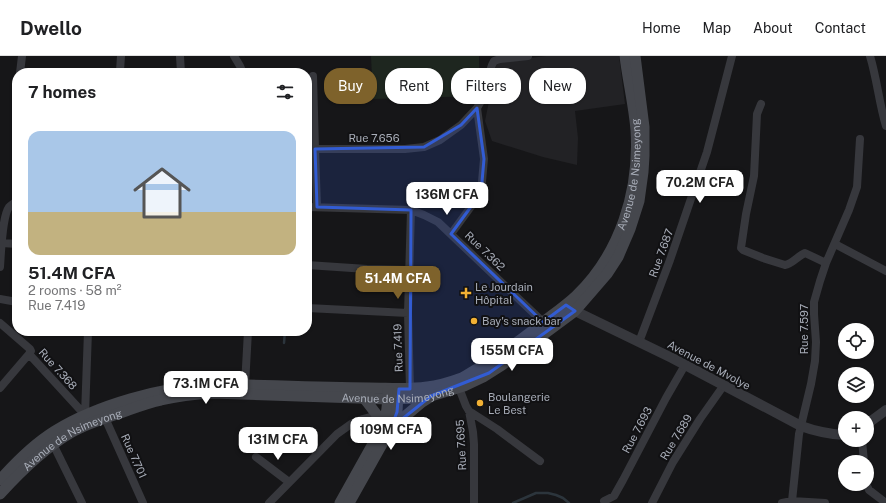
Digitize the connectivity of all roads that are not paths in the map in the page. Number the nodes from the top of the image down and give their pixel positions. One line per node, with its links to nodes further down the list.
1 (22, 56): 10 (street)
2 (121, 56): 11 (street)
3 (180, 56): 12 (street)
4 (234, 56): 13 (street)
5 (528, 56): 16 (street, Rue 7.656)
6 (625, 56): 38 (main road, Avenue de Nsimeyong)
7 (634, 56): 38 (main road, Avenue de Nsimeyong)
8 (732, 56): 46 (street, Rue 7.687)
9 (870, 56): 17 (street)
10 (21, 68)
11 (120, 68)
12 (181, 68)
13 (241, 68)
14 (313, 76): 19 (street)
15 (762, 104): 30 (street)
16 (477, 108): 19 (street, Rue 7.656); 26 (street)
17 (886, 126)
18 (860, 139): 29 (street, Rue 7.597)
19 (315, 149): 24 (street)
20 (12, 204): 22 (street)
21 (12, 205): 27 (street)
22 (0, 206)
23 (312, 207): 24 (street, Rue 7.362)
24 (317, 207): 25 (street, Rue 7.362)
25 (410, 210): 26 (street, Rue 7.362); 33 (street, Rue 7.419)
26 (451, 234): 40 (street, Rue 7.362)
27 (2, 244): 28 (street); 32 (street)
28 (12, 244)
29 (835, 244): 30 (street, Rue 7.597); 34 (street)
30 (826, 262): 62 (street, Rue 7.597)
31 (312, 265): 33 (street)
32 (0, 267)
33 (409, 270): 39 (street, Rue 7.419)
34 (886, 271)
35 (0, 299): 36 (street)
36 (12, 301)
37 (312, 308): 39 (street)
38 (571, 308): 40 (main road, Avenue de Nsimeyong); 46 (street, Avenue de Mvolye); 52 (main road, Avenue de Nsimeyong)
39 (408, 313): 53 (street, Rue 7.419)
40 (543, 322): 53 (main road, Avenue de Nsimeyong)
41 (0, 323): 42 (street, Rue 7.368)
42 (12, 333)
43 (15, 336): 47 (street, Rue 7.368)
44 (88, 336): 58 (street)
45 (248, 336): 49 (street)
46 (639, 342): 48 (street, Avenue de Mvolye)
47 (29, 354): 51 (street); 58 (street, Rue 7.368)
48 (685, 365): 50 (street, Avenue de Mvolye); 72 (street, Rue 7.693)
49 (245, 385): 53 (main road, Avenue de Nsimeyong); 58 (main road, Avenue de Nsimeyong)
50 (724, 385): 62 (street, Avenue de Mvolye); 81 (street, Rue 7.689)
51 (0, 388)
52 (459, 388): 54 (main road, Avenue de Nsimeyong); 57 (street, Rue 7.695)
53 (396, 393): 54 (main road, Avenue de Nsimeyong); 55 (main road, Avenue de Nsimeyong); 63 (main road)
54 (431, 396): 63 (main road)
55 (364, 398): 59 (main road); 60 (main road, Avenue de Nsimeyong)
56 (886, 410): 61 (street)
57 (470, 411): 67 (street); 80 (street, Rue 7.695)
58 (85, 415): 68 (main road, Avenue de Nsimeyong)
59 (377, 415): 63 (main road); 69 (street)
60 (105, 418): 65 (main road, Avenue de Nsimeyong); 76 (street, Rue 7.701)
61 (874, 419)
62 (801, 426): 64 (street, Avenue de Mvolye); 73 (street, Rue 7.597)
63 (387, 427): 78 (main road); 79 (main road)
64 (838, 435)
65 (53, 444): 71 (main road, Avenue de Nsimeyong); 75 (street)
66 (256, 457): 69 (street)
67 (540, 461)
68 (1, 478)
69 (289, 482): 77 (street)
70 (870, 491): 74 (street)
71 (0, 494)
72 (604, 501)
73 (792, 501): 82 (street); 83 (street)
74 (886, 502): 84 (street)
75 (82, 503)
76 (143, 503)
77 (269, 503)
78 (340, 503)
79 (349, 503)
80 (474, 503)
81 (652, 503)
82 (782, 503)
83 (825, 503)
84 (878, 503)

